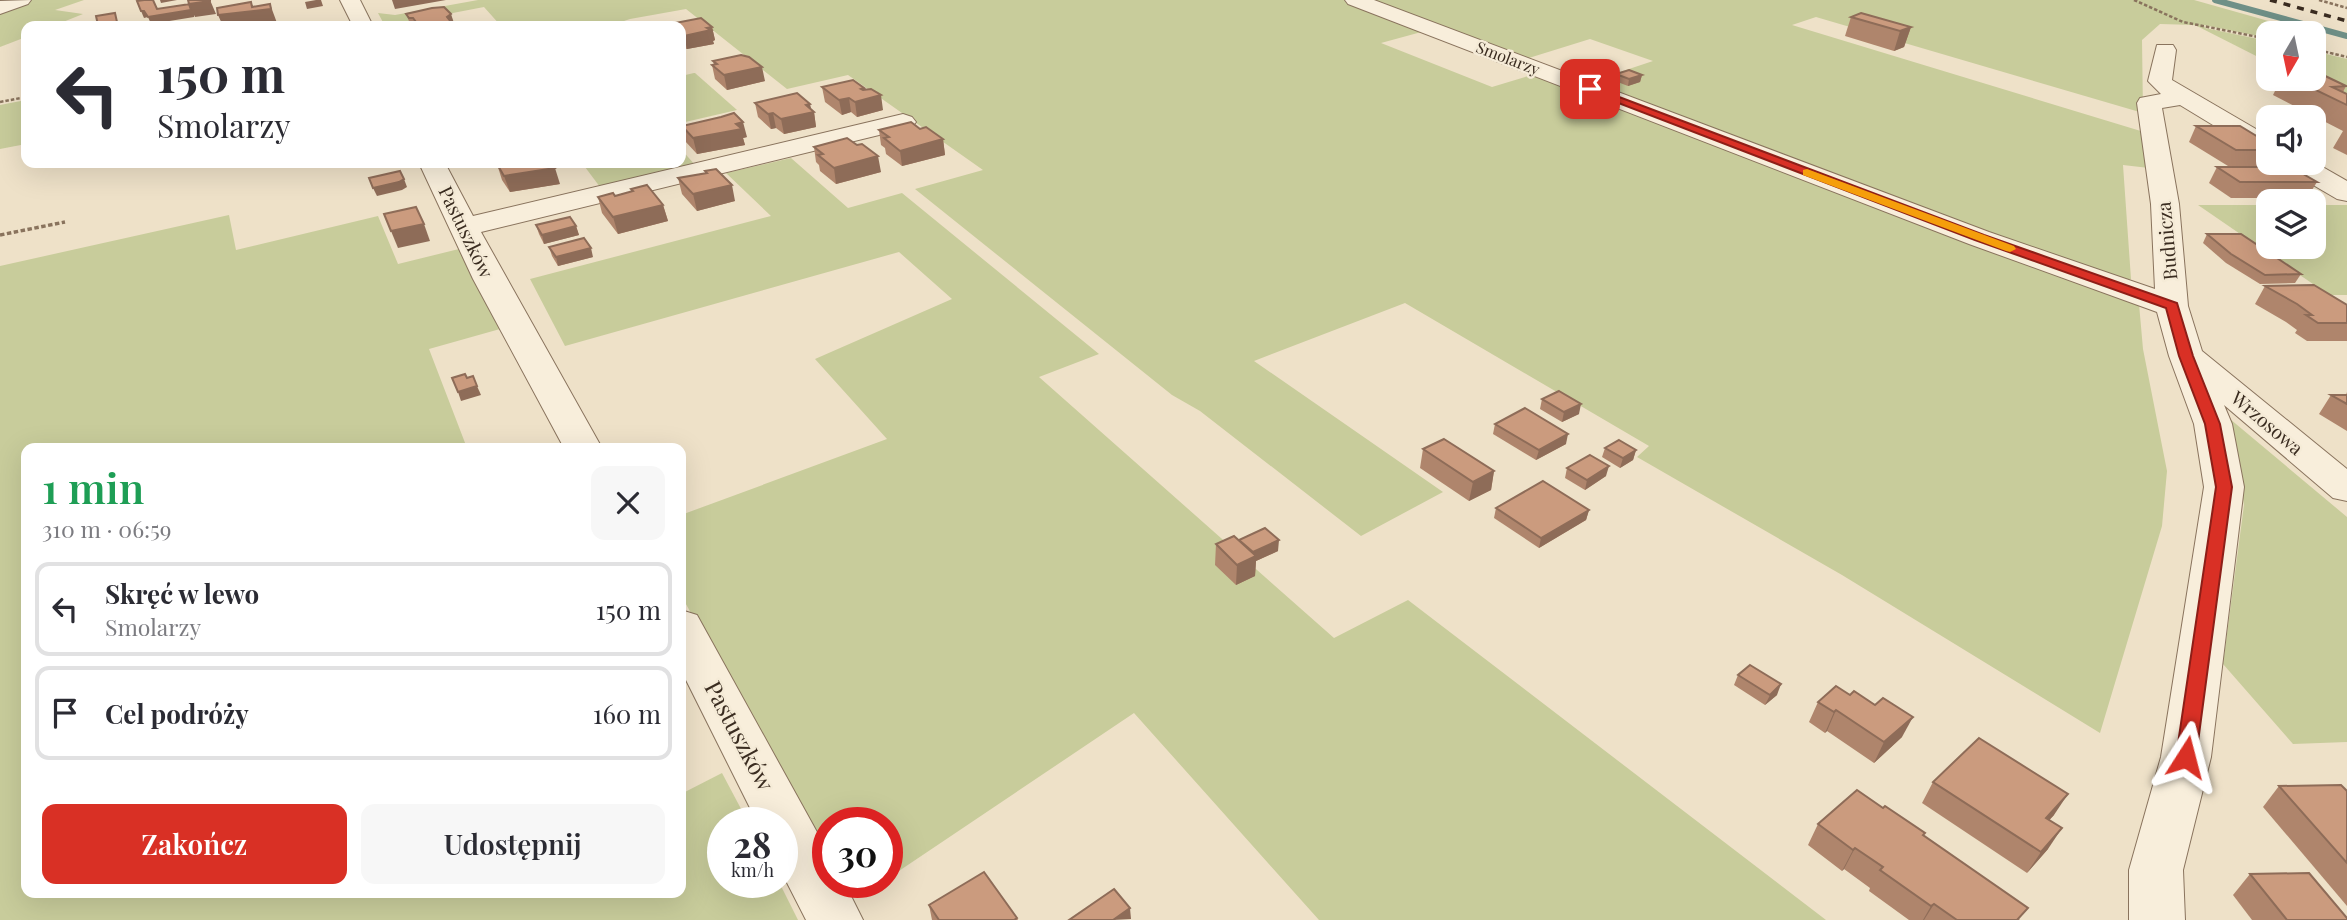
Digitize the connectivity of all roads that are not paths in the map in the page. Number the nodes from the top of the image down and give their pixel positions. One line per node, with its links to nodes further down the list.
1 (21, 0): 4 (street)
2 (350, 0): 5 (street)
3 (1355, 0): 14 (street, Smolarzy)
4 (0, 8)
5 (360, 21)
6 (2165, 50): 7 (street)
7 (2182, 97): 9 (street); 14 (street, Budnicza)
8 (902, 122): 13 (street)
9 (2256, 140)
10 (434, 168): 13 (street, Pastuszków)
11 (2316, 175): 12 (street)
12 (2347, 193)
13 (464, 228): 16 (street, Pastuszków)
14 (2172, 306): 15 (street, Budnicza)
15 (2186, 356): 17 (street, Wrzosowa); 20 (street, Budnicza)
16 (580, 443)
17 (2347, 489)
18 (686, 636): 19 (street, Pastuszków)
19 (835, 920)
20 (2157, 920)

